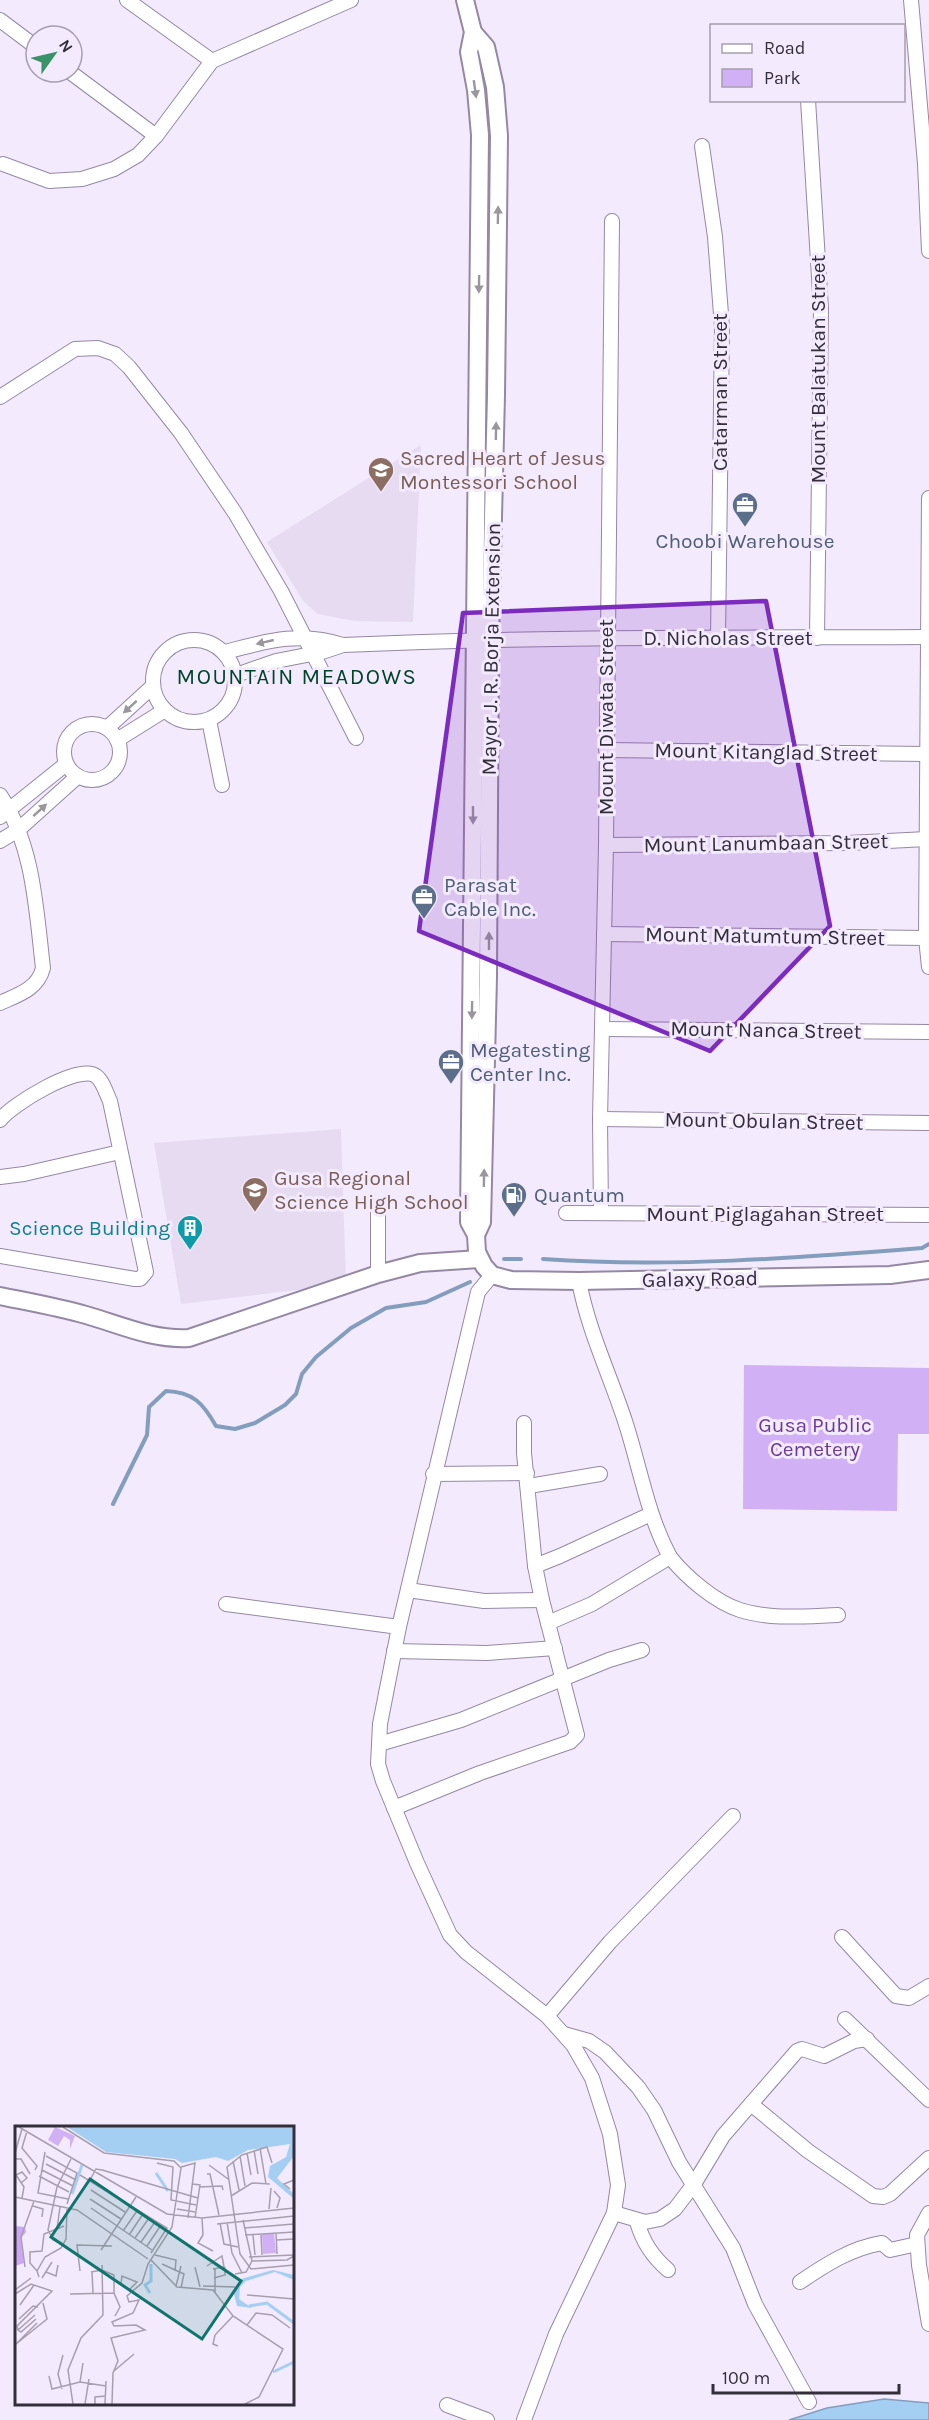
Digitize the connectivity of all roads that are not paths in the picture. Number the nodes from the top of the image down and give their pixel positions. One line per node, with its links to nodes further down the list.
1 (351, 0): 8 (street)
2 (465, 0): 6 (main road, Mayor J. R. Borja Extension)
3 (911, 0): 17 (street)
4 (131, 1): 8 (street)
5 (0, 20): 7 (street)
6 (471, 25): 15 (main road, Mayor J. R. Borja Extension, one-way to 15); 16 (main road, Mayor J. R. Borja Extension, one-way to 6)
7 (24, 38)
8 (212, 61): 11 (street)
9 (84, 82): 11 (street)
10 (808, 102): 25 (street, Mount Balatukan Street)
11 (156, 136): 13 (street)
12 (702, 146): 27 (street, Catarman Street)
13 (1, 163)
14 (612, 221): 23 (street, Mount Diwata Street)
15 (479, 242): 16 (main road); 19 (main road, Mayor J. R. Borja Extension, one-way to 19)
16 (498, 242): 18 (main road, Mayor J. R. Borja Extension)
17 (929, 251)
18 (496, 395): 19 (main road); 26 (main road, Mayor J. R. Borja Extension, one-way to 18)
19 (477, 396): 26 (main road, Mayor J. R. Borja Extension)
20 (0, 397): 22 (street)
21 (929, 498): 24 (street)
22 (306, 637): 28 (street); 29 (street, one-way to 29); 30 (street)
23 (606, 637): 26 (street, D. Nicholas Street); 27 (street, D. Nicholas Street); 38 (street, Mount Diwata Street)
24 (928, 637): 25 (street, D. Nicholas Street); 39 (street)
25 (817, 638): 27 (street, D. Nicholas Street)
26 (482, 639): 28 (street, D. Nicholas Street); 65 (main road, Mayor J. R. Borja Extension)
27 (718, 639)
28 (343, 645): 30 (street)
29 (225, 652): 31 (street); 32 (street)
30 (313, 654): 31 (street); 36 (street)
31 (236, 675): 34 (street)
32 (153, 686): 33 (street); 35 (street, one-way to 35)
33 (165, 710): 34 (street); 37 (street)
34 (209, 720): 42 (street)
35 (107, 728): 37 (street); 40 (street)
36 (356, 738)
37 (117, 740): 41 (street)
38 (606, 750): 39 (street, Mount Kitanglad Street); 48 (street, Mount Diwata Street)
39 (926, 754): 46 (street)
40 (66, 764): 41 (street); 44 (street)
41 (78, 776): 45 (street, one-way to 41)
42 (222, 785)
43 (0, 795): 44 (street)
44 (5, 813): 45 (street)
45 (18, 830): 47 (street); 52 (street)
46 (927, 839): 48 (street, Mount Lanumbaan Street); 50 (street)
47 (0, 841)
48 (606, 846): 49 (street, Mount Diwata Street)
49 (604, 934): 50 (street, Mount Matumtum Street); 53 (street, Mount Diwata Street)
50 (926, 938): 51 (street)
51 (929, 967)
52 (0, 1004)
53 (603, 1029): 54 (street, Mount Nanca Street); 55 (street, Mount Diwata Street)
54 (929, 1032)
55 (600, 1119): 57 (street, Mount Obulan Street); 62 (street, Mount Diwata Street)
56 (0, 1120): 58 (street)
57 (929, 1123)
58 (120, 1152): 59 (street); 64 (street)
59 (0, 1177)
60 (378, 1210): 67 (street)
61 (566, 1213): 62 (street, Mount Piglagahan Street)
62 (601, 1214): 63 (street, Mount Piglagahan Street)
63 (929, 1215)
64 (0, 1256)
65 (479, 1259): 67 (main road); 68 (main road)
66 (929, 1270): 69 (main road, Galaxy Road)
67 (378, 1274): 70 (main road)
68 (492, 1275): 69 (main road, Galaxy Road); 72 (street)
69 (579, 1281): 75 (street)
70 (0, 1296)
71 (524, 1423): 74 (street)
72 (433, 1474): 74 (street); 78 (street)
73 (600, 1474): 74 (street)
74 (528, 1479): 77 (street)
75 (651, 1514): 76 (street); 77 (street)
76 (670, 1557): 81 (street); 82 (street)
77 (535, 1566): 79 (street)
78 (408, 1590): 79 (street); 83 (street)
79 (542, 1600): 82 (street)
80 (226, 1604): 83 (street)
81 (838, 1616)
82 (548, 1623): 84 (street)
83 (399, 1627): 86 (street)
84 (555, 1648): 86 (street); 87 (street)
85 (642, 1650): 87 (street)
86 (394, 1651): 88 (street)
87 (564, 1678): 88 (street); 89 (street)
88 (379, 1744): 89 (street)
89 (394, 1808): 93 (street)
90 (734, 1816): 93 (street)
91 (842, 1937): 92 (street)
92 (929, 1986)
93 (547, 2016): 95 (street)
94 (845, 2019): 96 (street)
95 (564, 2034): 100 (street); 101 (street)
96 (867, 2039): 97 (street); 98 (street)
97 (929, 2100)
98 (751, 2104): 99 (street); 100 (street)
99 (929, 2158)
100 (694, 2184): 103 (street); 108 (street)
101 (615, 2213): 103 (street); 111 (street)
102 (929, 2213): 104 (street)
103 (637, 2222): 105 (street)
104 (917, 2244): 106 (street); 107 (street)
105 (668, 2270)
106 (800, 2282)
107 (929, 2324)
108 (809, 2402)
109 (447, 2405): 110 (street)
110 (487, 2420)
111 (524, 2420)

